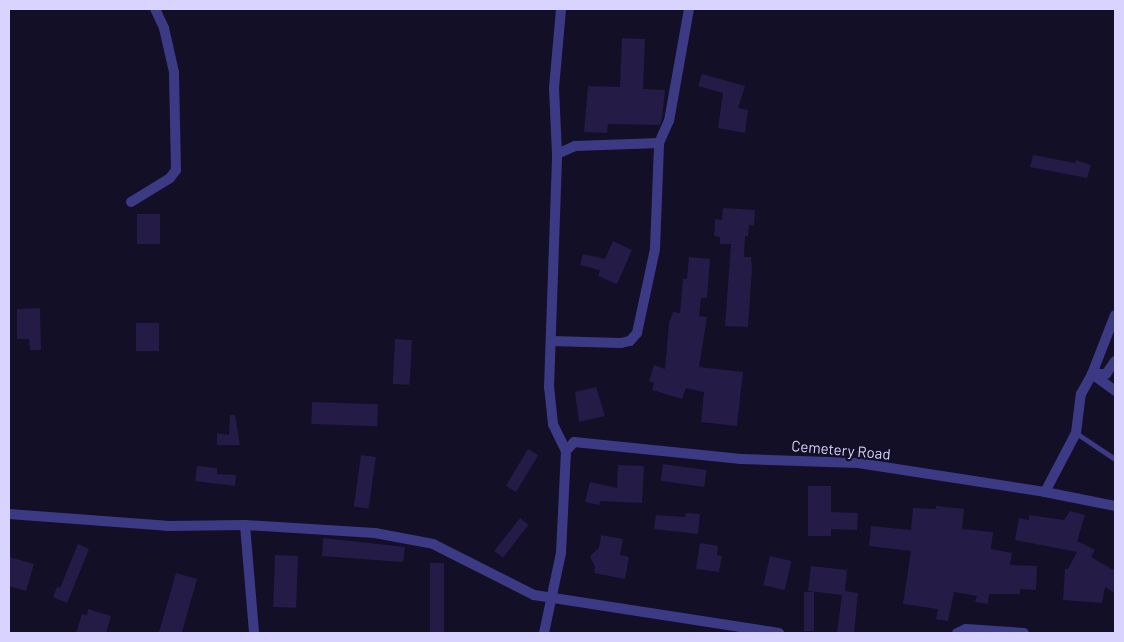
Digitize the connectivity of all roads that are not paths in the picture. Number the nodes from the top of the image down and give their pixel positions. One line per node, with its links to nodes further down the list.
1 (155, 9): 6 (street)
2 (561, 9): 5 (street)
3 (689, 9): 4 (street)
4 (659, 143): 5 (street); 8 (street)
5 (558, 154): 8 (street)
6 (131, 202)
7 (1115, 315): 10 (street)
8 (551, 341): 13 (street)
9 (1115, 361): 10 (street)
10 (1092, 374): 11 (street); 12 (street)
11 (1115, 390)
12 (1076, 432): 14 (lane); 15 (street)
13 (566, 451): 15 (street, Cemetery Road); 19 (street)
14 (1115, 459)
15 (1045, 492): 16 (street, Cemetery Road)
16 (1115, 506)
17 (9, 514): 18 (street)
18 (245, 525): 19 (street); 20 (street)
19 (551, 598): 21 (street); 22 (street)
20 (254, 633)
21 (544, 633)
22 (779, 633)
23 (957, 633): 24 (street)
24 (1024, 633)

